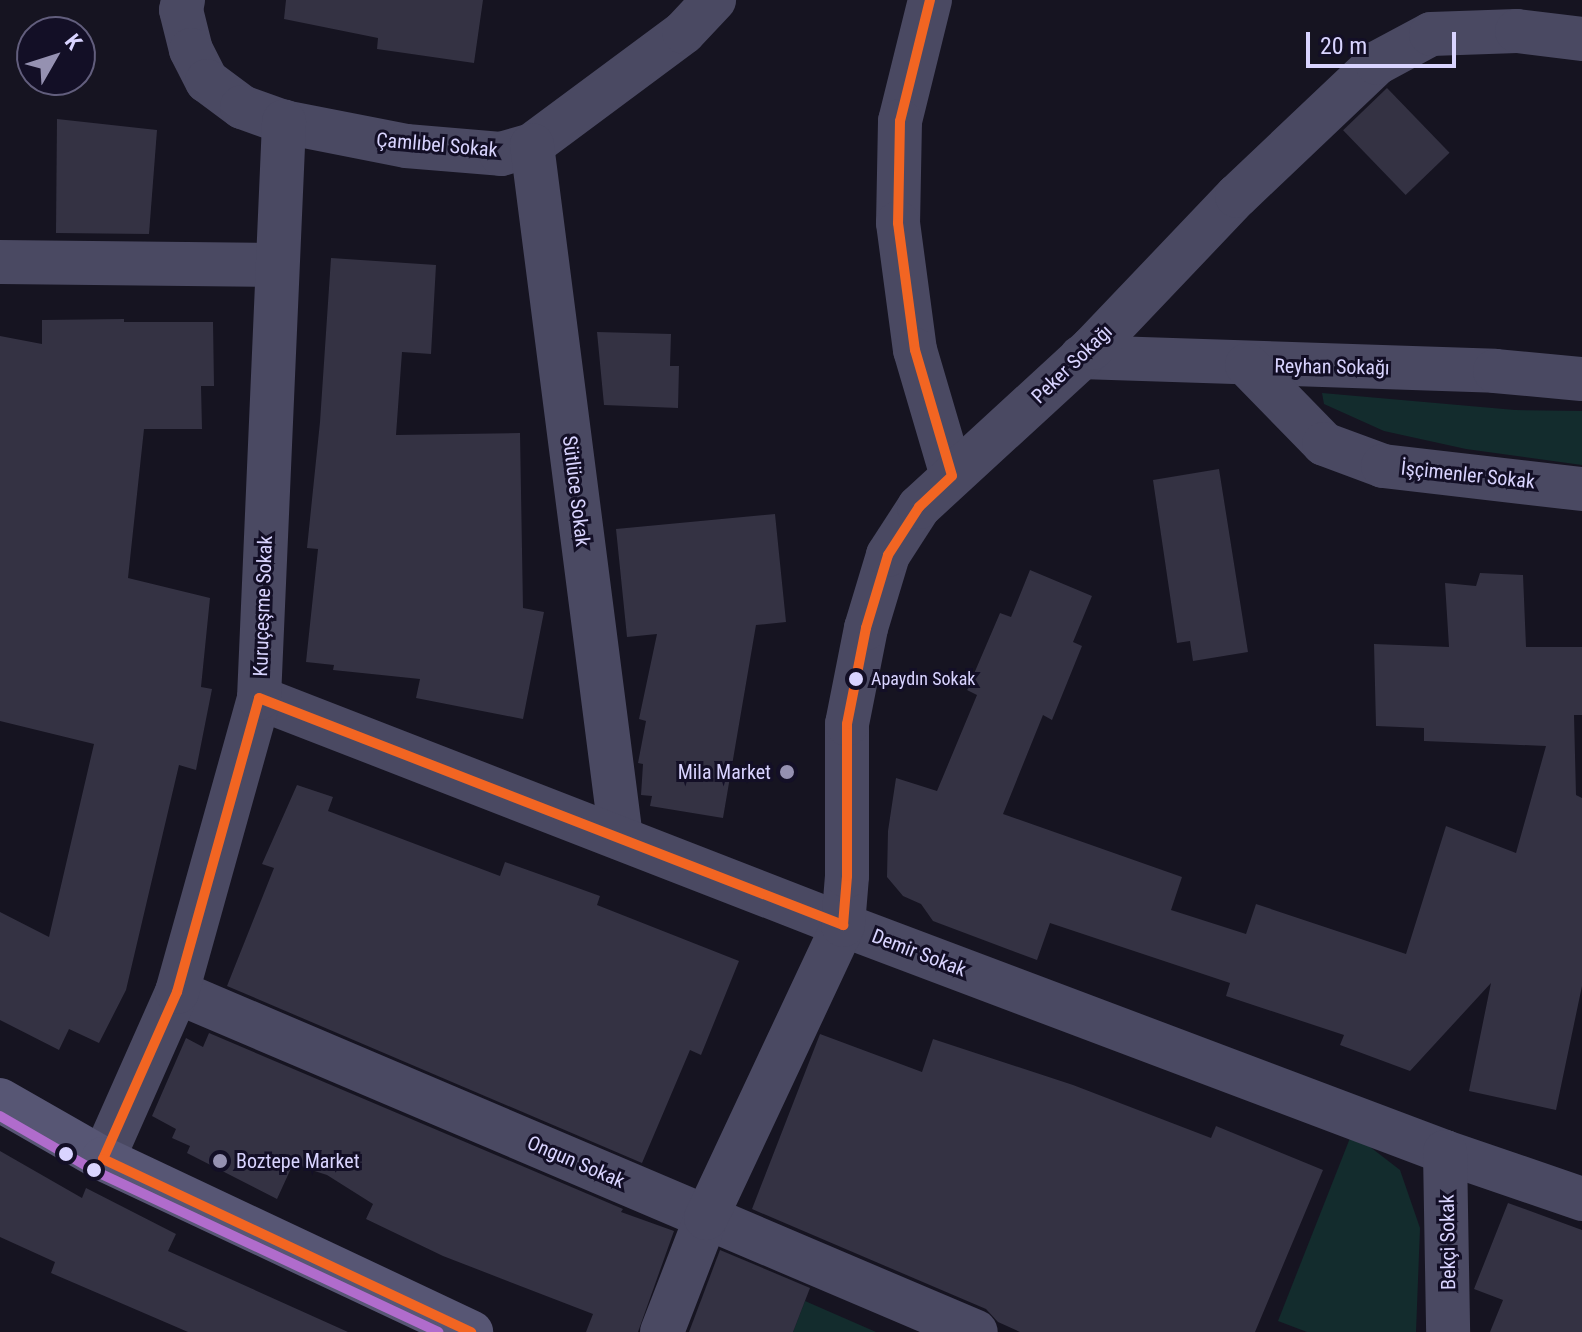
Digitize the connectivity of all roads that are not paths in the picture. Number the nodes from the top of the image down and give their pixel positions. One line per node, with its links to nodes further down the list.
1 (183, 0): 6 (street, Çamlıbel Sokak)
2 (714, 0): 7 (street, Çamlıbel Sokak)
3 (930, 0): 13 (street)
4 (1483, 16): 5 (street, Peker Sokağı); 10 (street, Peker Sokağı)
5 (1582, 39)
6 (284, 122): 7 (street, Çamlıbel Sokak); 9 (street, Kuruçeşme Sokak)
7 (532, 145): 16 (street, Sütlüce Sokak)
8 (0, 262): 9 (street)
9 (277, 265): 15 (street, Kuruçeşme Sokak)
10 (1081, 357): 11 (street, Reyhan Sokağı); 13 (street, Peker Sokağı)
11 (1247, 365): 12 (street, Reyhan Sokağı); 14 (street, İşçimenler Sokak)
12 (1582, 379)
13 (952, 476): 17 (street, Peker Sokağı)
14 (1582, 489)
15 (259, 698): 16 (street, Demir Sokak); 18 (street, Kuruçeşme Sokak)
16 (621, 838): 17 (street, Demir Sokak)
17 (843, 925): 20 (street, Demir Sokak); 23 (street)
18 (177, 992): 21 (street, Kuruçeşme Sokak); 23 (street, Ongun Sokak)
19 (0, 1100): 21 (street)
20 (1445, 1152): 22 (street, Demir Sokak); 27 (street, Bekçi Sokak)
21 (103, 1159): 24 (street)
22 (1582, 1199)
23 (706, 1218): 25 (street); 26 (street, Ongun Sokak)
24 (471, 1332)
25 (662, 1332)
26 (976, 1332)
27 (1448, 1332)

